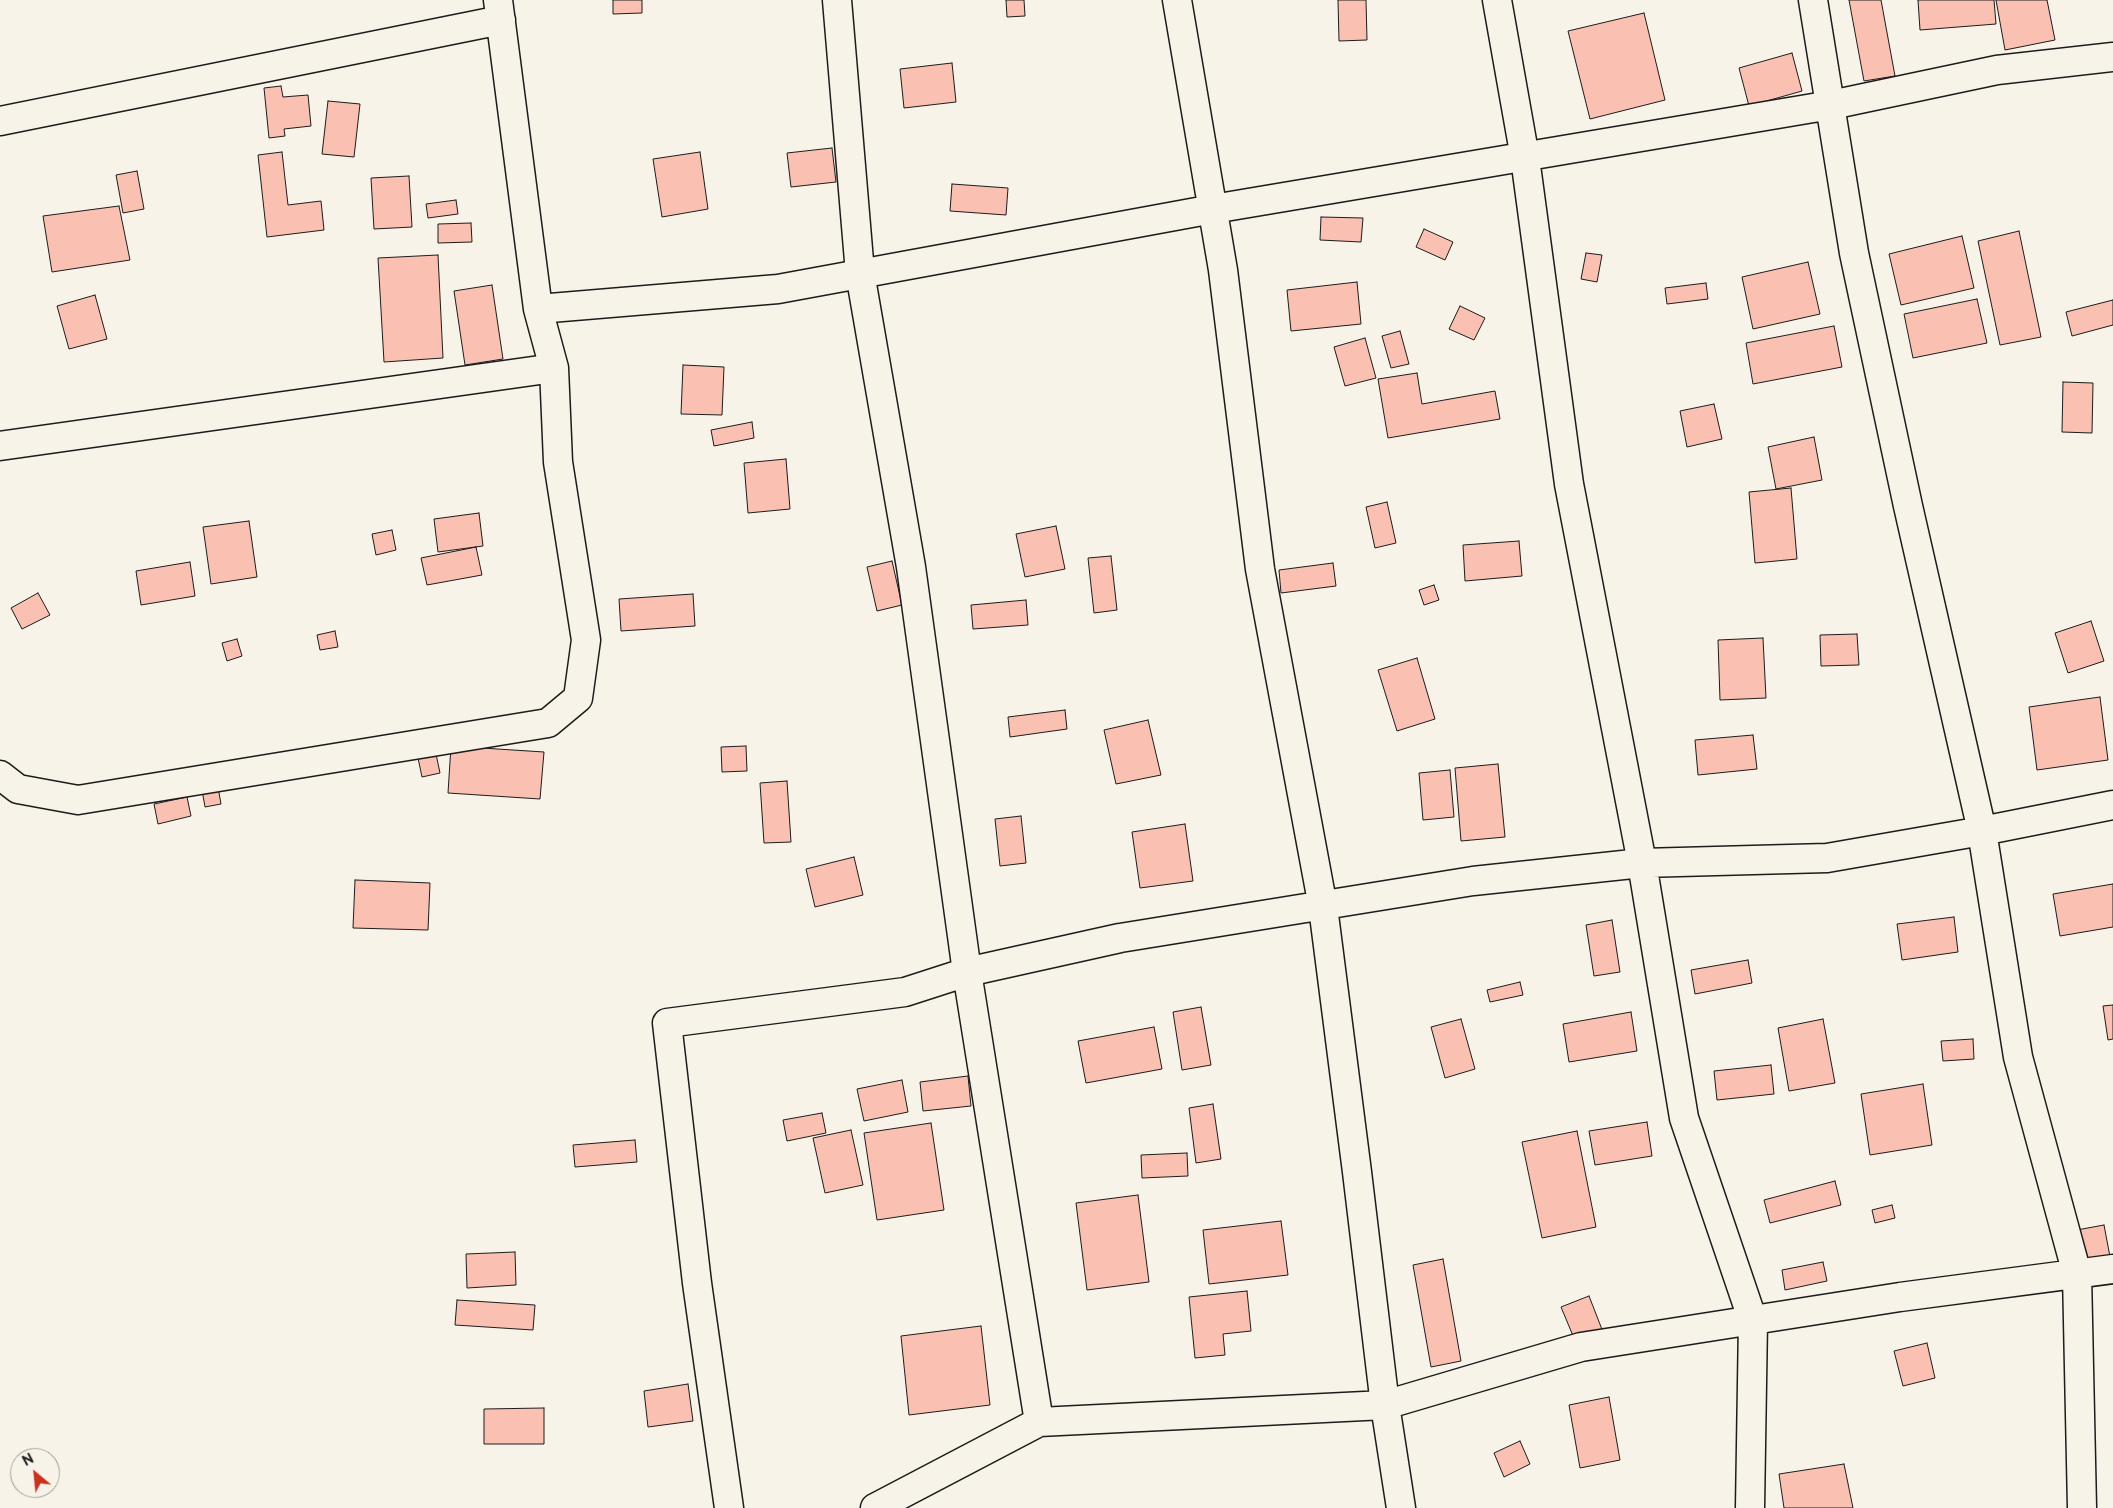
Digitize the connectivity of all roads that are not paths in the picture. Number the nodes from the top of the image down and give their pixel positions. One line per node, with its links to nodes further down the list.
1 (837, 0): 11 (street)
2 (1177, 0): 10 (street)
3 (1497, 0): 9 (street)
4 (1813, 0): 7 (street)
5 (500, 10): 8 (street); 12 (street)
6 (2113, 57): 7 (street)
7 (1831, 106): 9 (street); 17 (street)
8 (0, 121)
9 (1525, 158): 10 (street); 18 (street)
10 (1213, 209): 11 (street); 19 (street)
11 (860, 273): 12 (street); 20 (street)
12 (538, 309): 13 (street)
13 (554, 368): 14 (street); 15 (street)
14 (0, 446)
15 (0, 775)
16 (2113, 804): 17 (street)
17 (1982, 831): 18 (street); 22 (street)
18 (1642, 863): 19 (street); 23 (street)
19 (1322, 906): 20 (street); 24 (street)
20 (967, 972): 25 (street); 26 (street)
21 (2113, 1269): 22 (street)
22 (2077, 1274): 23 (street); 30 (street)
23 (1752, 1321): 24 (street); 29 (street)
24 (1385, 1405): 25 (street); 28 (street)
25 (1039, 1422): 27 (street)
26 (729, 1508)
27 (875, 1508)
28 (1401, 1508)
29 (1750, 1508)
30 (2082, 1508)

